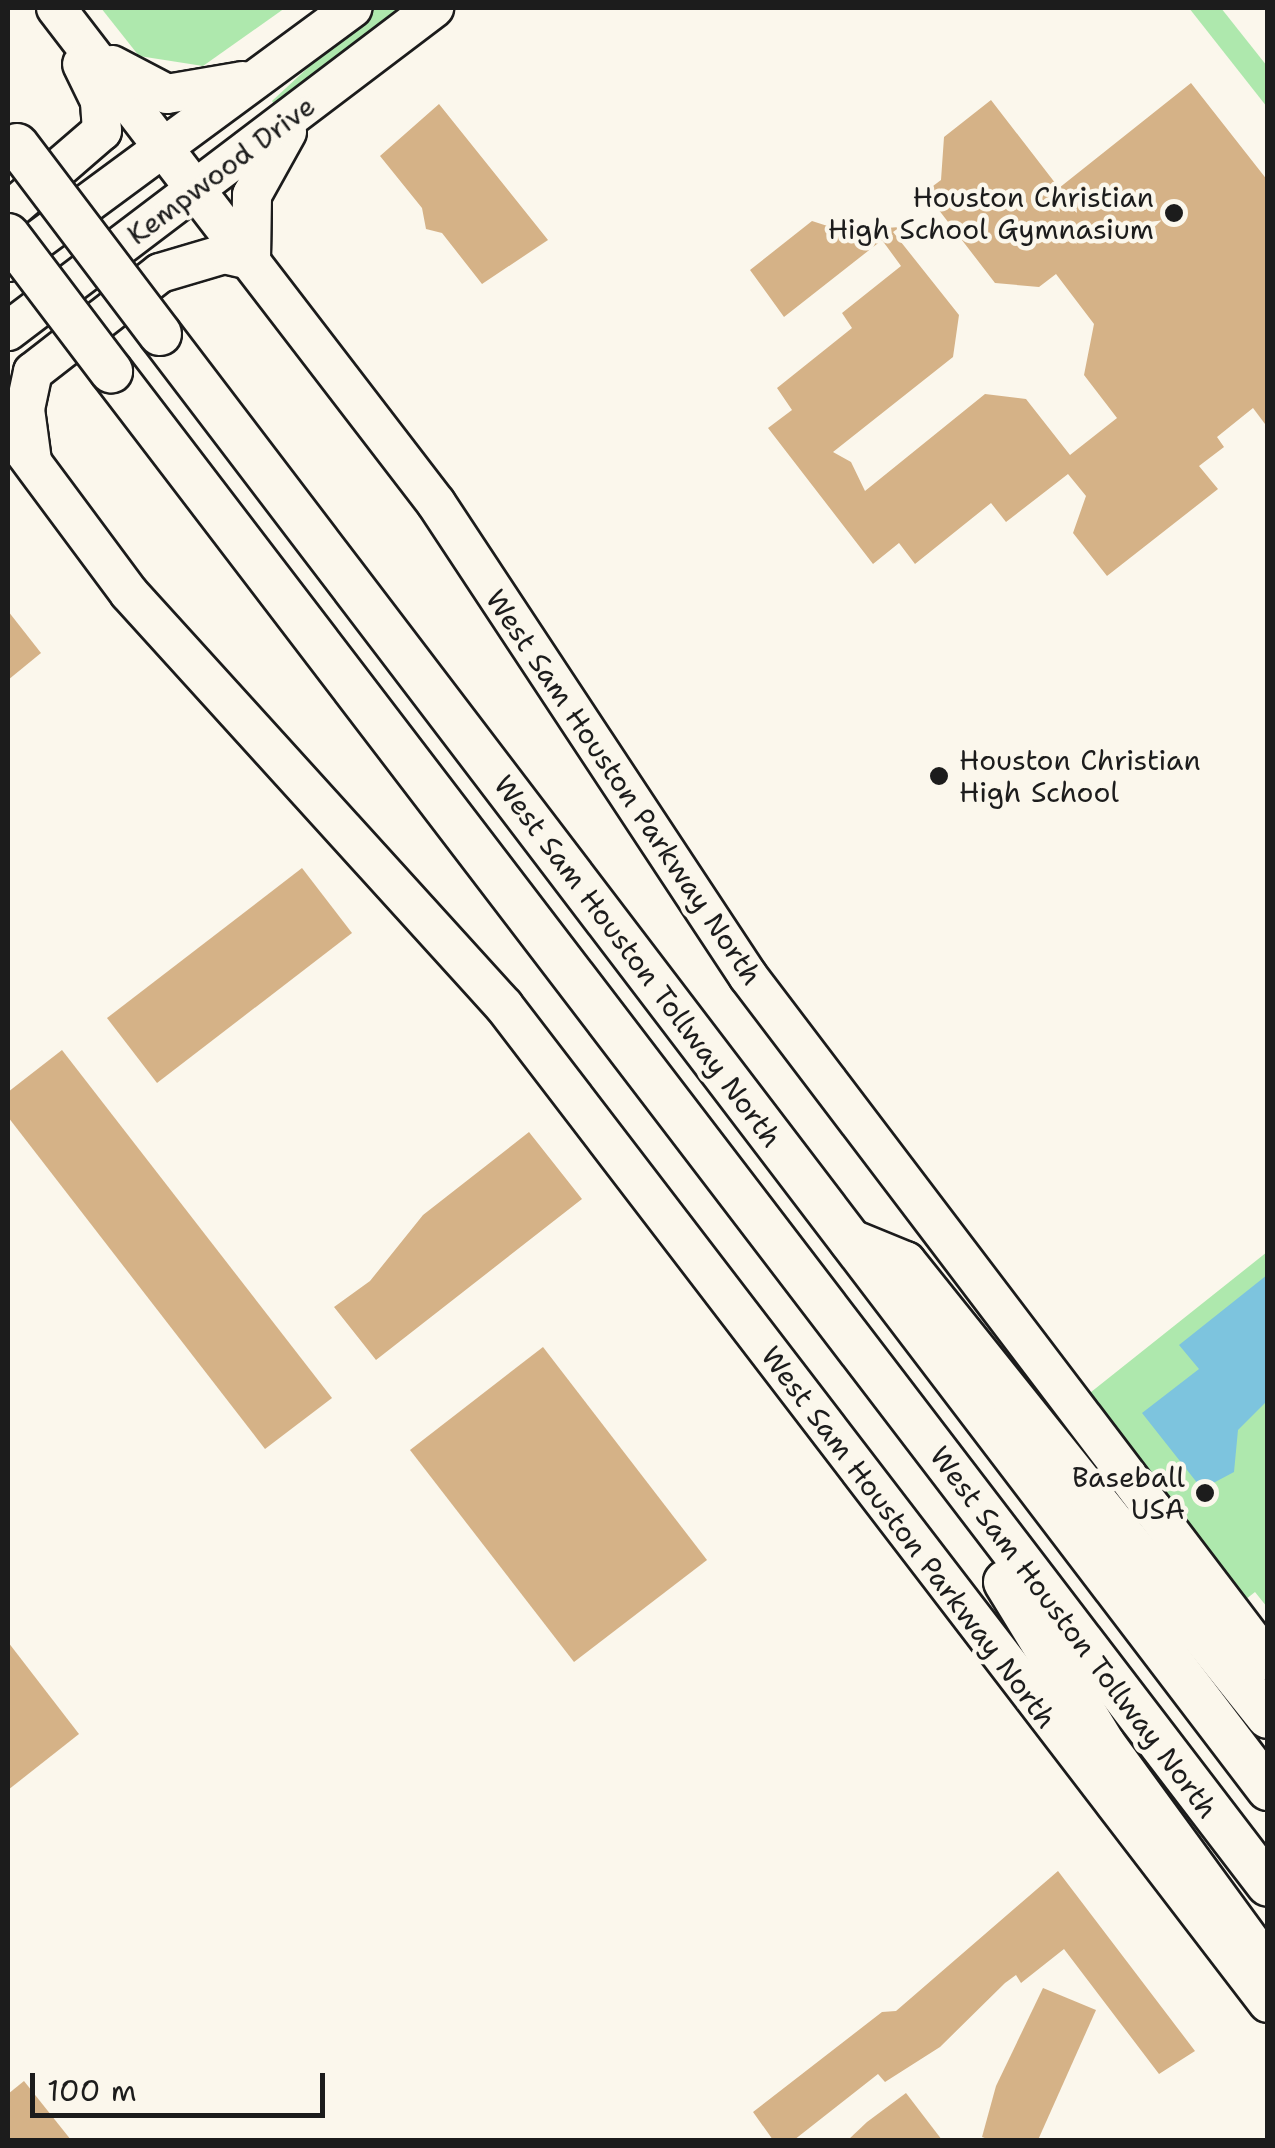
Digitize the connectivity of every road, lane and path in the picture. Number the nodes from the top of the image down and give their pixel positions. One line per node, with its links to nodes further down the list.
1 (55, 8): 4 (main road, West Sam Houston Parkway North); 10 (main road)
2 (352, 8): 5 (main road, Kempwood Drive)
3 (434, 8): 6 (main road, Kempwood Drive)
4 (92, 52): 5 (main road); 8 (main road, West Sam Houston Parkway North)
5 (255, 79): 8 (main road, Kempwood Drive)
6 (301, 110): 9 (main road, Kempwood Drive); 12 (main road)
7 (12, 139): 17 (highway, West Sam Houston Tollway North, bridge)
8 (166, 145): 9 (main road, West Sam Houston Parkway North); 13 (main road, Kempwood Drive)
9 (198, 188): 12 (main road, West Sam Houston Parkway North); 14 (main road, Kempwood Drive)
10 (8, 212)
11 (8, 235): 18 (highway, West Sam Houston Tollway North, bridge)
12 (251, 260): 16 (main road); 19 (main road, West Sam Houston Parkway North)
13 (8, 262)
14 (8, 332)
15 (8, 430): 16 (main road, West Sam Houston Parkway North)
16 (20, 454): 24 (main road, West Sam Houston Parkway North)
17 (851, 1241): 20 (highway); 21 (highway, West Sam Houston Tollway North)
18 (868, 1361): 22 (highway, West Sam Houston Tollway North); 23 (highway)
19 (1268, 1661)
20 (1268, 1717)
21 (1268, 1789)
22 (1268, 1885)
23 (1268, 1969)
24 (1268, 2003)

